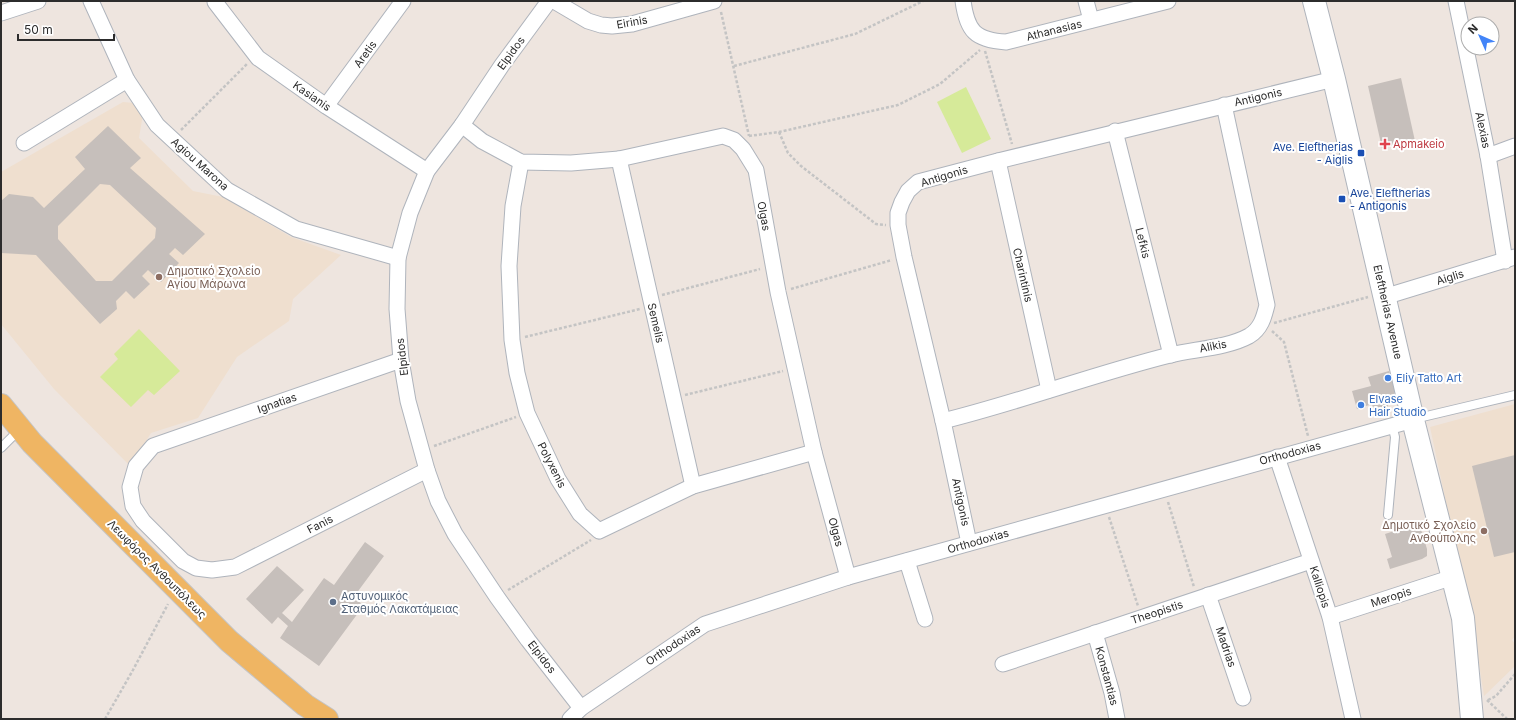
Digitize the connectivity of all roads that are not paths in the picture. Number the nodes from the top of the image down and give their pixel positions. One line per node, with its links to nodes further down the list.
1 (38, 1): 13 (street)
2 (91, 1): 16 (street, Agiou Marona)
3 (549, 1): 19 (street, Elpidos)
4 (554, 1): 12 (street, Eirinis)
5 (963, 1): 14 (street, Athanasias)
6 (1086, 1): 14 (street)
7 (1168, 1): 14 (street, Athanasias)
8 (1314, 1): 15 (main road, Eleftherias Avenue)
9 (1456, 1): 23 (street, Alexias)
10 (215, 2): 18 (street, Kasianis)
11 (399, 3): 18 (street, Aretis)
12 (717, 5)
13 (1, 13)
14 (1091, 20)
15 (1334, 79): 17 (street, Antigonis); 30 (main road, Eleftherias Avenue)
16 (128, 80): 21 (street); 28 (street, Agiou Marona)
17 (1224, 105): 20 (street, Antigonis); 31 (street, Alikis)
18 (326, 106): 27 (street, Kasianis)
19 (462, 125): 26 (street, Olgas); 27 (street, Elpidos)
20 (1115, 131): 25 (street, Antigonis); 31 (street, Lefkis)
21 (24, 143)
22 (1515, 146): 23 (street)
23 (1488, 156): 29 (street, Alexias)
24 (619, 159): 26 (street, Olgas); 42 (street, Olgas); 45 (street, Semelis)
25 (998, 161): 33 (street, Charintinis); 37 (street, Antigonis)
26 (521, 162): 45 (street, Polyxenis)
27 (427, 171): 28 (street, Elpidos)
28 (398, 258): 32 (street, Elpidos)
29 (1510, 258): 30 (street, Aiglis)
30 (1384, 295): 36 (main road, Eleftherias Avenue)
31 (1171, 355): 33 (street, Alikis)
32 (401, 360): 40 (street, Ignatias); 44 (street, Elpidos)
33 (1049, 390): 37 (street, Alikis)
34 (1515, 395): 36 (lane)
35 (1, 405): 39 (main road, Λεωφόρος Ανθουπόλεως)
36 (1413, 420): 38 (street, Orthodoxias); 51 (main road, Eleftherias Avenue)
37 (943, 421): 47 (street, Antigonis)
38 (1392, 425): 43 (street, Orthodoxias); 46 (lane)
39 (21, 429): 41 (lane); 60 (main road, Λεωφόρος Ανθουπόλεως)
40 (153, 446): 44 (street, Fanis)
41 (1, 448)
42 (814, 452): 45 (street); 50 (street, Olgas)
43 (1277, 457): 47 (street, Orthodoxias); 49 (street, Kalliopis)
44 (427, 470): 58 (street, Elpidos)
45 (693, 486)
46 (1388, 515)
47 (970, 543): 48 (street, Orthodoxias)
48 (907, 561): 50 (street, Orthodoxias); 54 (street)
49 (1311, 561): 52 (street, Theopistis); 53 (street, Kalliopis)
50 (848, 577): 58 (street, Orthodoxias)
51 (1453, 577): 53 (street, Meropis); 59 (main road, Eleftherias Avenue)
52 (1202, 597): 55 (street, Theopistis); 57 (street, Madrias)
53 (1330, 617): 63 (street, Kalliopis)
54 (924, 619)
55 (1095, 633): 56 (street, Theopistis); 62 (street, Konstantias)
56 (1003, 664)
57 (1243, 698)
58 (581, 708): 61 (street, Orthodoxias)
59 (1477, 709)
60 (327, 719)
61 (570, 719)
62 (1118, 719)
63 (1353, 719)

